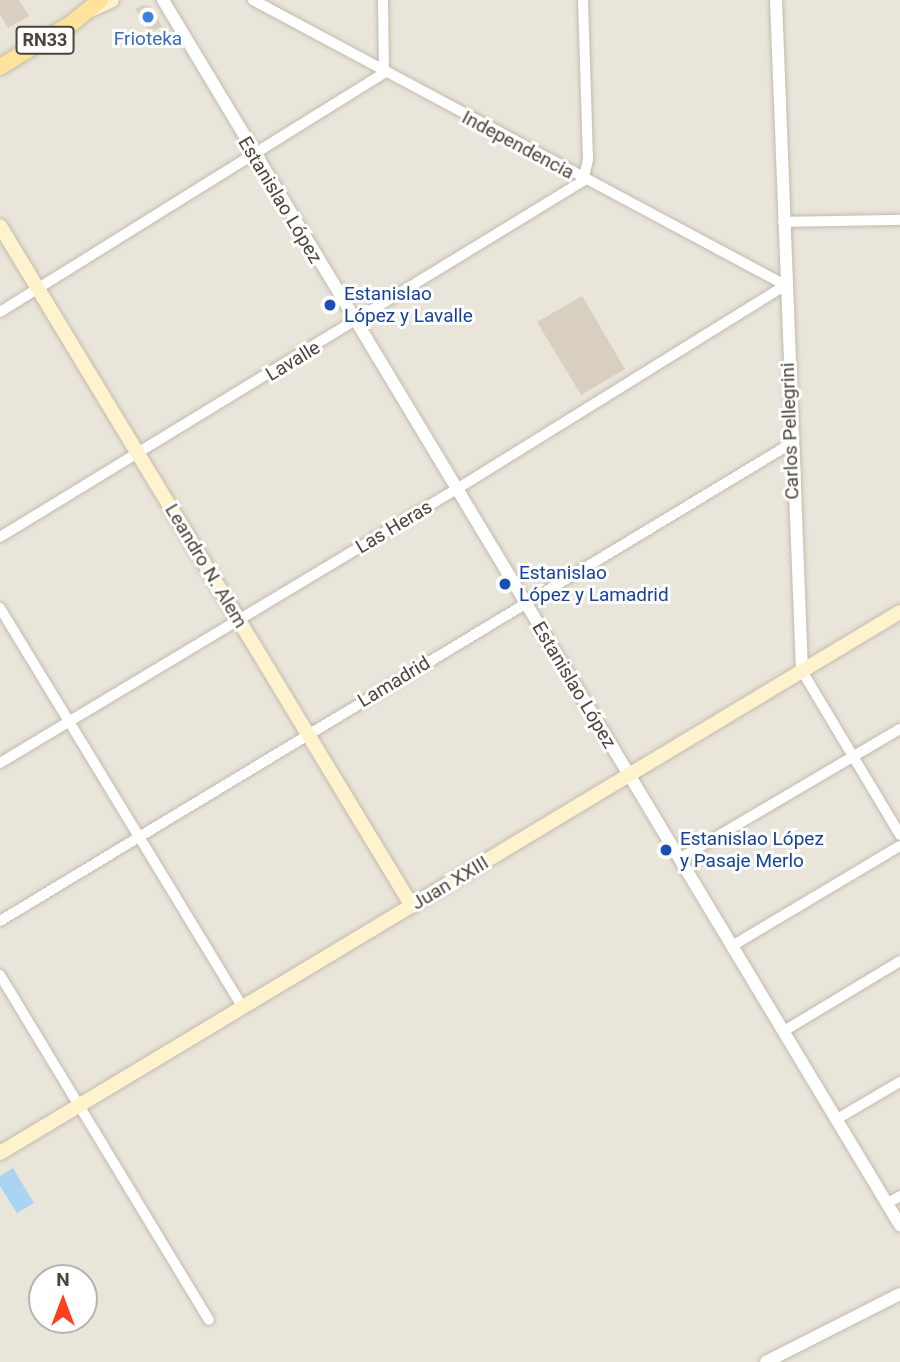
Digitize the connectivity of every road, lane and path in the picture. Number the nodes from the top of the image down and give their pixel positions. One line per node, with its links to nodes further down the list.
1 (112, 0): 7 (main road)
2 (163, 0): 10 (street, Estanislao López)
3 (253, 0): 9 (street, Independencia)
4 (383, 0): 9 (street)
5 (583, 0): 11 (street)
6 (776, 0): 13 (street, Carlos Pellegrini)
7 (95, 5): 8 (main road, RN33)
8 (0, 67)
9 (384, 73): 10 (street); 11 (street, Independencia)
10 (253, 156): 16 (street); 18 (street, Estanislao López)
11 (583, 181): 15 (street, Independencia); 18 (street, Lavalle)
12 (900, 220): 13 (street)
13 (783, 222): 15 (street, Carlos Pellegrini)
14 (0, 226): 16 (main road, Leandro N. Alem)
15 (785, 285): 19 (street, Carlos Pellegrini); 21 (street, Las Heras)
16 (38, 289): 17 (street); 20 (main road, Leandro N. Alem)
17 (0, 312)
18 (355, 324): 20 (street, Lavalle); 21 (street, Estanislao López)
19 (790, 444): 23 (street, Lamadrid); 27 (street, Carlos Pellegrini)
20 (138, 454): 22 (street, Lavalle); 26 (main road, Leandro N. Alem)
21 (456, 490): 23 (street, Estanislao López); 26 (street, Las Heras)
22 (0, 537)
23 (524, 603): 30 (street, Lamadrid); 33 (street, Estanislao López)
24 (0, 608): 28 (street)
25 (900, 612): 27 (main road, Juan XXIII)
26 (238, 620): 28 (street, Las Heras); 30 (main road, Leandro N. Alem)
27 (802, 671): 31 (street, Carlos Pellegrini); 33 (main road, Juan XXIII)
28 (69, 721): 32 (street, Las Heras); 35 (street)
29 (900, 729): 31 (street)
30 (308, 734): 35 (street, Lamadrid); 38 (main road, Leandro N. Alem)
31 (853, 757): 34 (street, Carlos Pellegrini); 37 (street)
32 (0, 763)
33 (629, 775): 37 (street, Estanislao López); 38 (main road, Juan XXIII)
34 (900, 835)
35 (139, 837): 39 (street, Lamadrid); 43 (street)
36 (900, 846): 40 (street)
37 (679, 859): 40 (street, Estanislao López)
38 (412, 906): 43 (main road, Juan XXIII)
39 (0, 921)
40 (732, 946): 44 (street, Estanislao López)
41 (900, 961): 44 (street)
42 (0, 975): 46 (street)
43 (243, 1007): 46 (main road, Juan XXIII)
44 (783, 1031): 47 (street, Estanislao López)
45 (900, 1082): 47 (street)
46 (79, 1105): 48 (main road, Juan XXIII); 53 (street)
47 (837, 1119): 50 (street, Estanislao López)
48 (0, 1153)
49 (900, 1196): 50 (street)
50 (888, 1203): 51 (street, Estanislao López)
51 (900, 1225)
52 (900, 1294): 54 (street)
53 (209, 1320)
54 (766, 1362)

